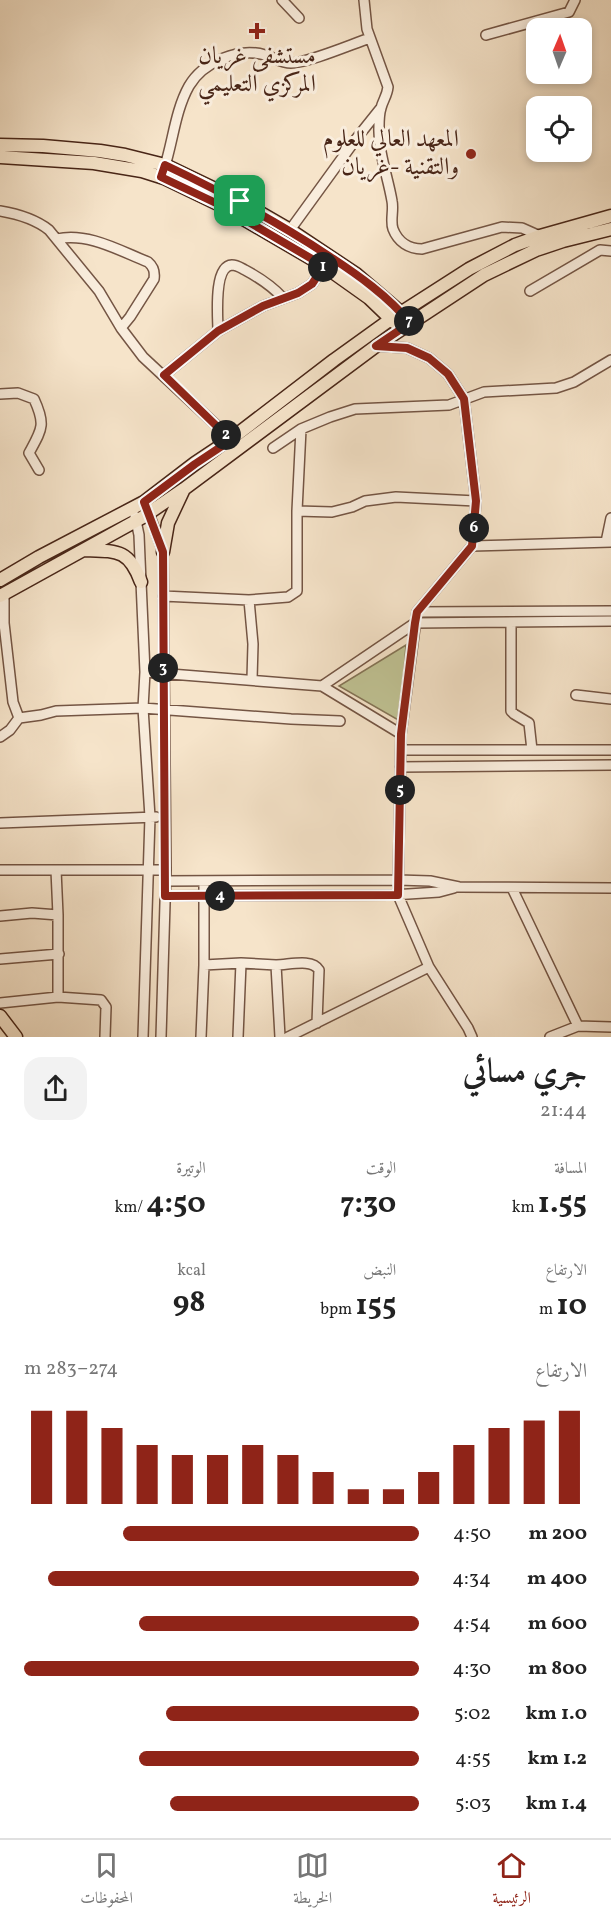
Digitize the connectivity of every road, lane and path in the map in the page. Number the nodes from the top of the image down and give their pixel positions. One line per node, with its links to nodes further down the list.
1 (282, 0): 4 (street)
2 (364, 0): 6 (street)
3 (575, 0): 5 (street)
4 (299, 18)
5 (486, 34)
6 (370, 38): 7 (street); 10 (street)
7 (381, 109): 14 (street); 15 (street)
8 (0, 145): 10 (main road)
9 (0, 157): 10 (main road)
10 (163, 171): 14 (main road); 18 (main road)
11 (0, 211): 16 (street)
12 (611, 216): 15 (main road)
13 (611, 229): 22 (main road)
14 (290, 230): 21 (main road)
15 (540, 236): 21 (main road)
16 (57, 239): 23 (street); 23 (street)
17 (611, 251): 19 (street)
18 (324, 266): 20 (street); 21 (main road)
19 (530, 291)
20 (284, 298): 24 (street); 24 (street)
21 (396, 315): 22 (main road); 31 (main road)
22 (405, 327): 25 (main road)
23 (121, 328): 27 (street)
24 (218, 331): 27 (street)
25 (376, 346): 29 (street); 34 (main road)
26 (611, 360): 29 (street)
27 (164, 375): 31 (street)
28 (0, 394): 33 (street)
29 (464, 399): 30 (street); 35 (street)
30 (300, 429): 32 (street); 38 (street)
31 (231, 440): 36 (main road)
32 (273, 448)
33 (39, 470)
34 (184, 489): 36 (main road); 44 (main road)
35 (476, 501): 38 (street); 42 (street)
36 (146, 507): 37 (main road); 40 (main road); 44 (street)
37 (132, 508): 40 (street); 45 (main road)
38 (297, 511): 49 (street)
39 (611, 518): 41 (street)
40 (136, 521): 43 (main road); 46 (street)
41 (608, 542): 42 (street)
42 (472, 546): 51 (street)
43 (83, 550): 46 (main road); 47 (main road)
44 (163, 552): 48 (street)
45 (0, 580)
46 (141, 582): 56 (street)
47 (2, 595): 55 (street)
48 (163, 596): 49 (street); 57 (street)
49 (249, 600): 58 (street)
50 (611, 611): 51 (street)
51 (417, 612): 54 (street)
52 (611, 621): 53 (street)
53 (511, 622): 54 (street); 69 (street)
54 (415, 623): 59 (street); 66 (street)
55 (2, 624): 64 (street)
56 (145, 672): 57 (street); 62 (street)
57 (163, 673): 58 (street); 63 (street)
58 (252, 679): 59 (street)
59 (322, 686): 66 (street)
60 (576, 695): 61 (street)
61 (611, 699)
62 (143, 708): 63 (street); 64 (street); 73 (street)
63 (164, 710): 65 (street); 74 (street)
64 (19, 718): 67 (street)
65 (340, 721)
66 (401, 734): 68 (street)
67 (0, 737)
68 (401, 750): 69 (street); 72 (street)
69 (532, 750): 70 (street)
70 (611, 750)
71 (611, 765): 72 (street)
72 (400, 767): 80 (street)
73 (150, 817): 74 (street); 75 (street); 76 (street)
74 (165, 817): 79 (street)
75 (0, 823)
76 (148, 869): 78 (street); 79 (street); 105 (street)
77 (0, 870): 78 (street)
78 (56, 870): 89 (street)
79 (166, 870): 81 (street)
80 (398, 880): 82 (street); 83 (street); 86 (street)
81 (165, 881): 82 (street); 87 (street)
82 (204, 881): 88 (street)
83 (459, 887): 84 (street); 86 (street)
84 (512, 888): 85 (street); 101 (street)
85 (611, 888)
86 (398, 895): 88 (street); 96 (street)
87 (165, 896): 88 (street); 106 (street)
88 (203, 896): 94 (street)
89 (58, 915): 90 (street); 91 (street)
90 (0, 916)
91 (59, 954): 92 (street); 97 (street)
92 (0, 959)
93 (241, 963): 94 (street); 95 (street); 108 (street)
94 (204, 965): 107 (street)
95 (276, 965): 100 (street); 109 (street)
96 (429, 967): 100 (street); 111 (street)
97 (58, 997): 98 (street); 104 (street)
98 (0, 1003)
99 (0, 1016): 103 (main road)
100 (317, 1023): 110 (street)
101 (578, 1026): 102 (street); 112 (street)
102 (611, 1027)
103 (16, 1037)
104 (105, 1037)
105 (143, 1037)
106 (161, 1037)
107 (201, 1037)
108 (238, 1037)
109 (280, 1037)
110 (288, 1037)
111 (472, 1037)
112 (550, 1037)

